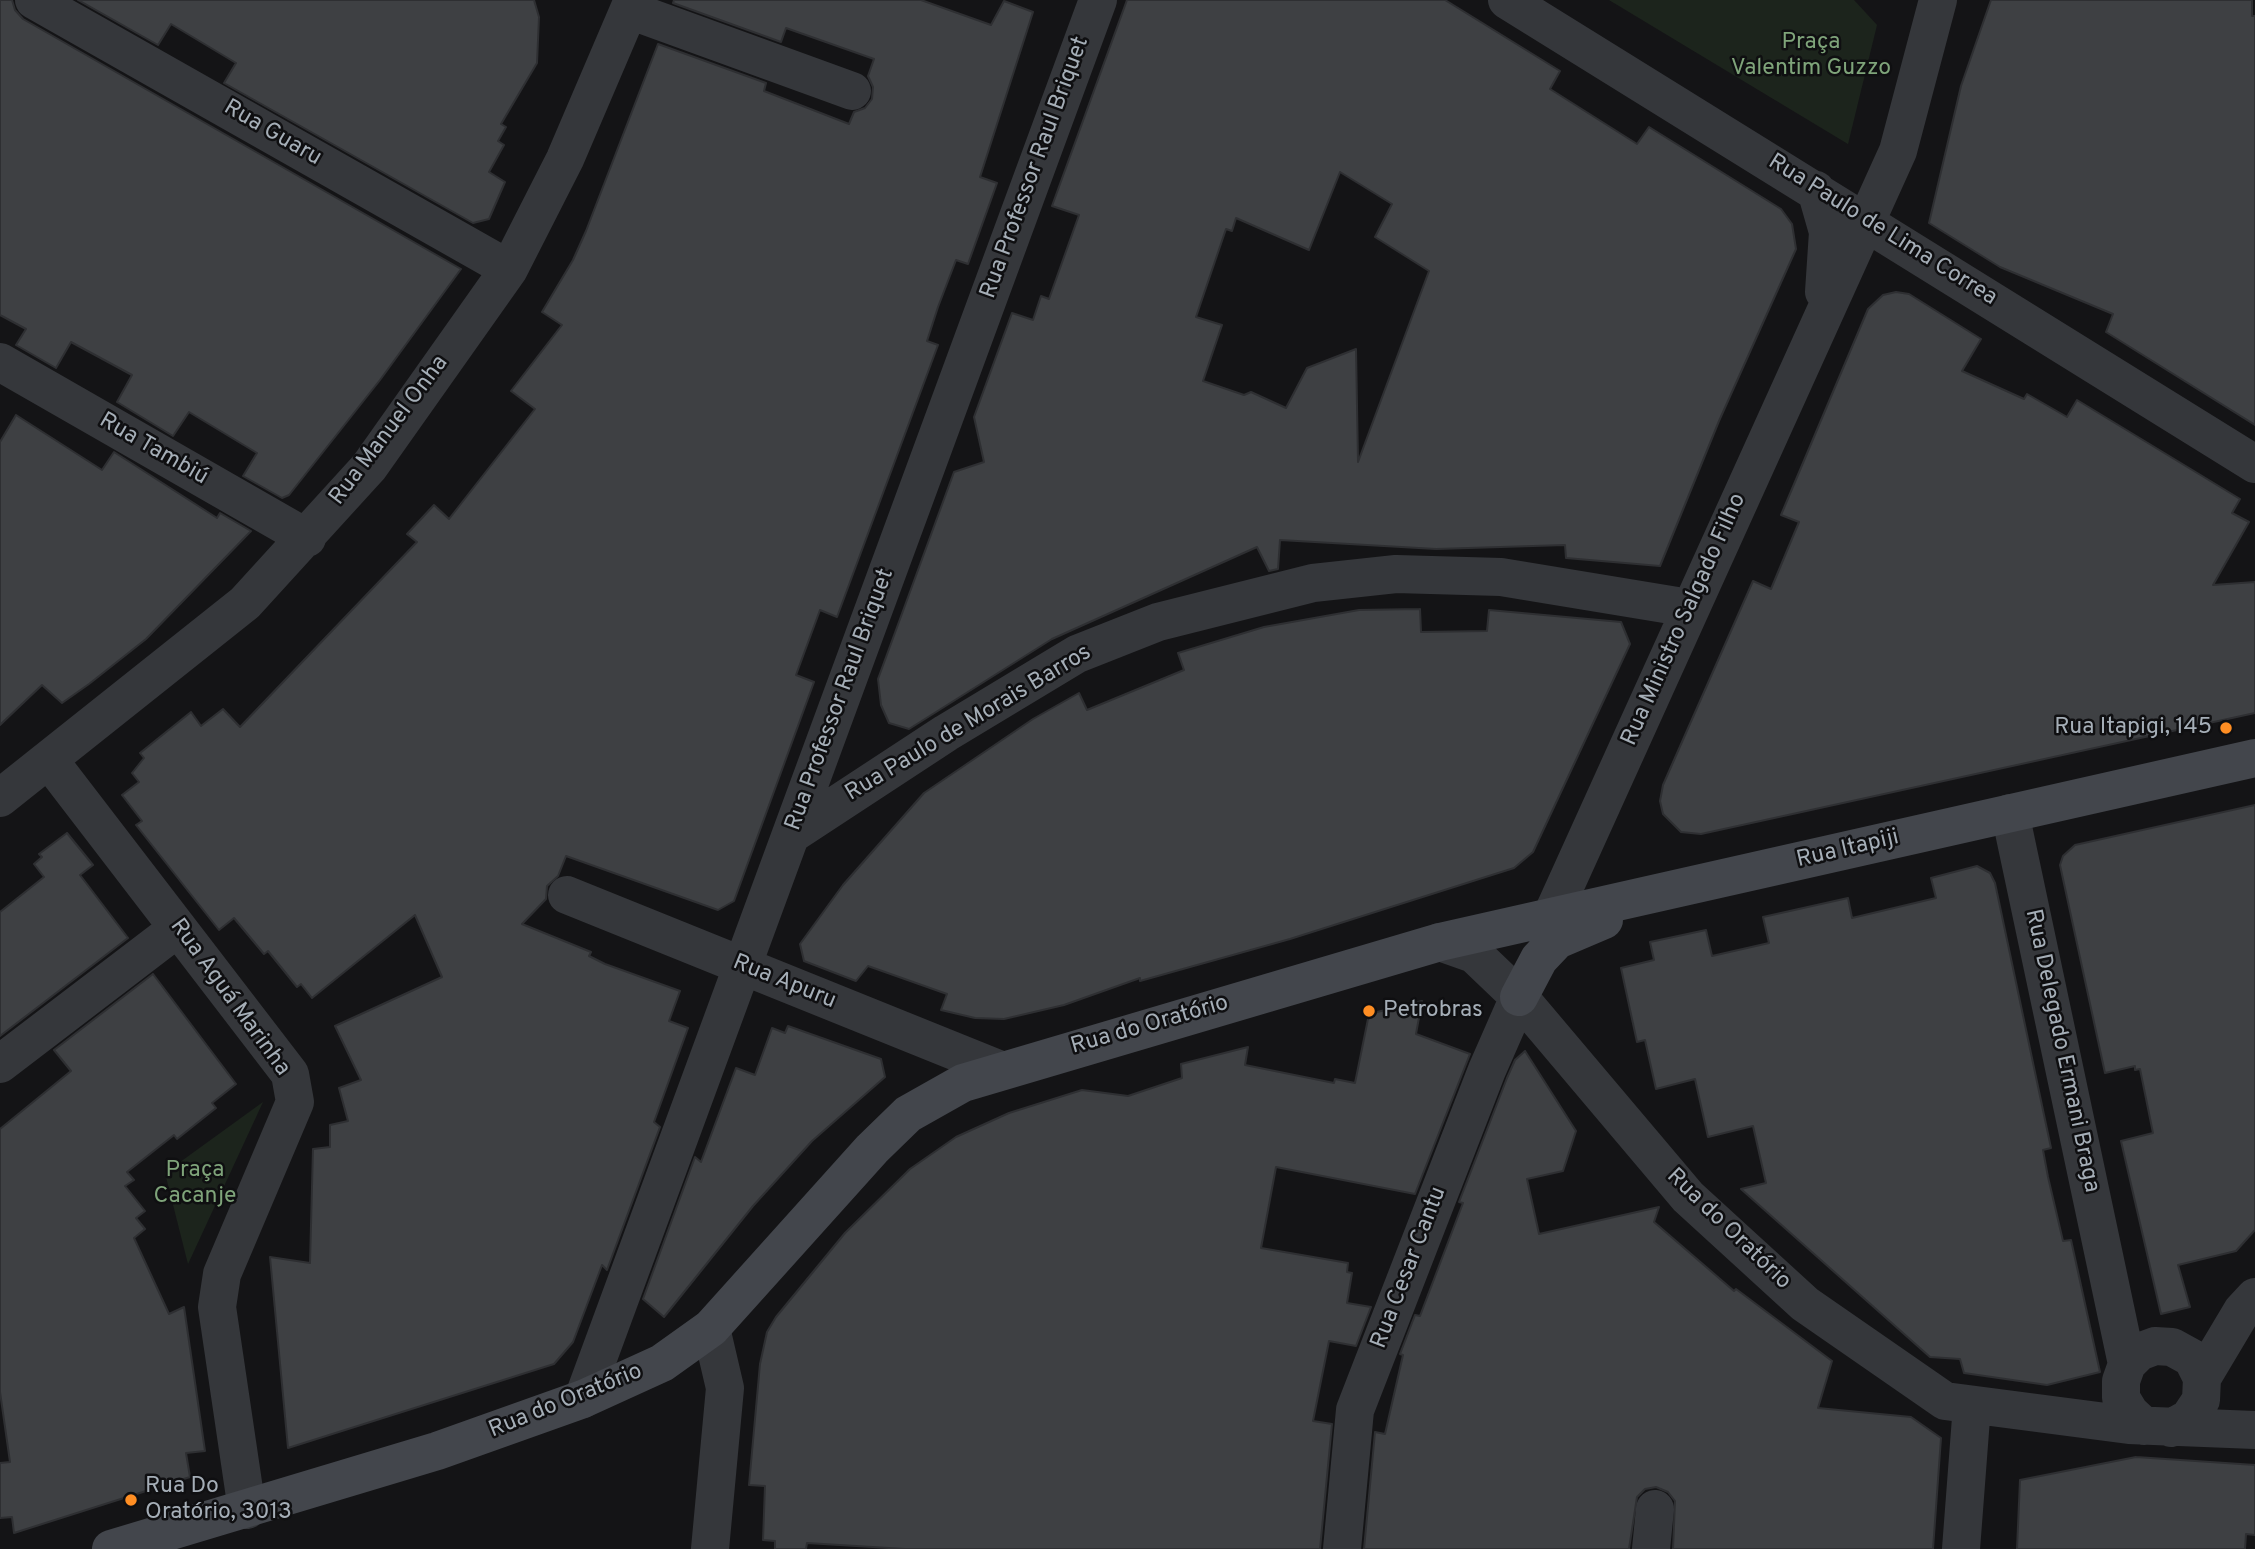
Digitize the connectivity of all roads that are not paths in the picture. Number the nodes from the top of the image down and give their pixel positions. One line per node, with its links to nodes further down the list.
1 (34, 0): 9 (street, Rua Guaru)
2 (1098, 0): 19 (street, Rua Professor Raul Briquet)
3 (1507, 0): 7 (street, Rua Paulo de Lima Correa)
4 (1935, 2): 8 (street, Rua Ministro Salgado Filho)
5 (621, 10): 6 (street); 9 (street, Rua Manuel Onha)
6 (852, 91)
7 (1816, 190): 8 (street, Rua Paulo de Lima Correa); 10 (street, Rua Ministro Salgado Filho)
8 (1866, 221): 10 (street, Rua Ministro Salgado Filho); 12 (street, Rua Paulo de Lima Correa)
9 (509, 269): 13 (street, Rua Manuel Onha)
10 (1819, 326): 14 (street, Rua Ministro Salgado Filho)
11 (0, 362): 13 (street, Rua Tambiú)
12 (2255, 464)
13 (307, 538): 16 (street, Rua Manuel Onha)
14 (1689, 608): 19 (street, Rua Paulo de Morais Barros); 22 (street, Rua Ministro Salgado Filho)
15 (2255, 758): 18 (street, Rua Itapiji)
16 (49, 760): 17 (street, Rua Manuel Onha); 23 (street, Rua Aguá Marinha)
17 (0, 798)
18 (2010, 813): 20 (street, Rua Itapiji); 31 (street, Rua Delegado Ermani Braga)
19 (792, 834): 25 (street, Rua Professor Raul Briquet)
20 (1728, 878): 22 (street, Rua Itapiji); 26 (street)
21 (567, 895): 25 (street, Rua Apuru)
22 (1552, 915): 24 (street, Rua Itapiji)
23 (178, 928): 27 (street); 38 (street, Rua Aguá Marinha)
24 (1440, 942): 26 (street, Rua do Oratório); 28 (street, Rua do Oratório)
25 (743, 967): 28 (street, Rua Apuru); 33 (street, Rua Professor Raul Briquet)
26 (1519, 997): 34 (street, Rua do Oratório); 41 (street, Rua Cesar Cantu)
27 (0, 1064)
28 (1001, 1070): 30 (street, Rua do Oratório)
29 (2248, 1304): 31 (street); 32 (street)
30 (711, 1328): 33 (street, Rua do Oratório); 40 (street)
31 (2151, 1352): 32 (street); 35 (street)
32 (2202, 1378): 35 (street)
33 (583, 1399): 38 (street, Rua do Oratório)
34 (1972, 1405): 35 (street, Rua do Oratório); 43 (street)
35 (2157, 1427): 36 (street, Rua do Oratório)
36 (2255, 1430)
37 (1655, 1509): 42 (street)
38 (247, 1510): 39 (street, Rua do Oratório)
39 (111, 1549)
40 (710, 1549)
41 (1342, 1549)
42 (1651, 1549)
43 (1961, 1549)

